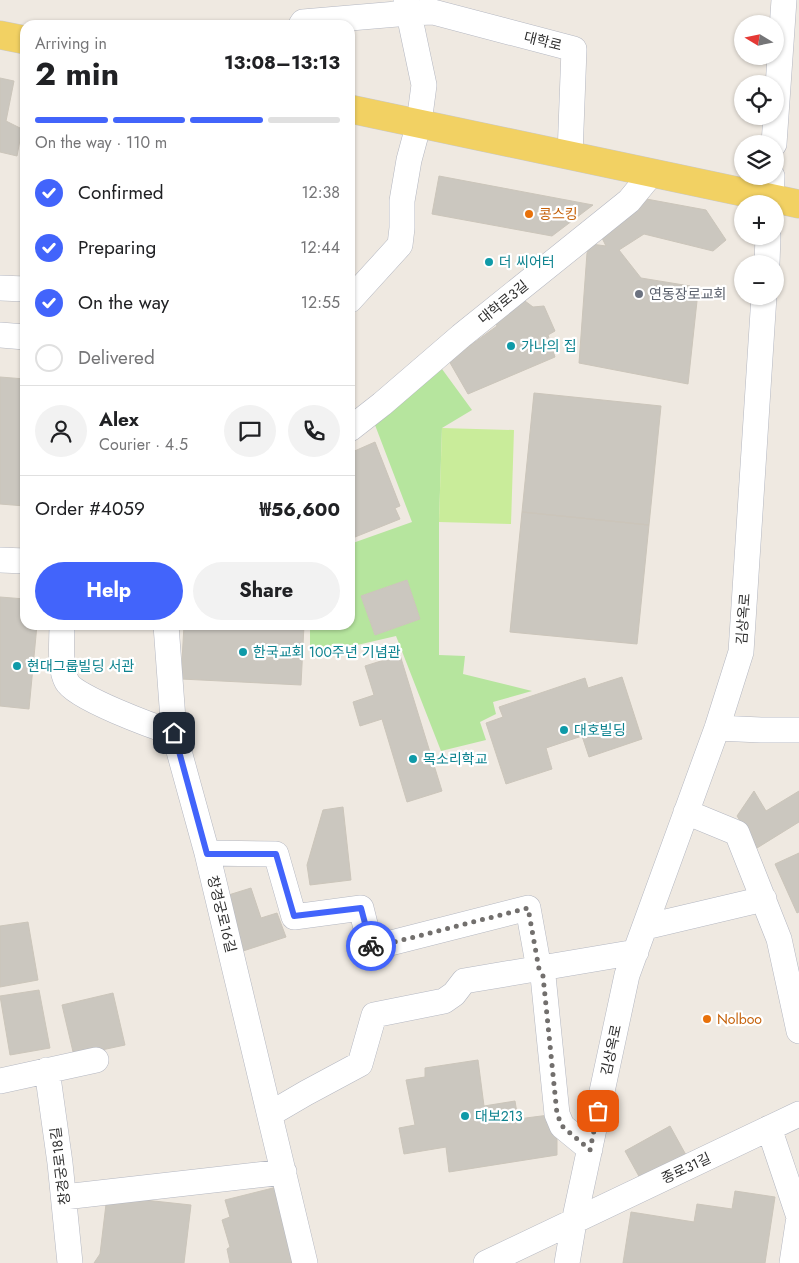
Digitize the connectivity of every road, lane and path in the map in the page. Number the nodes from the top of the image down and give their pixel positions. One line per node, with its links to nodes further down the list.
1 (784, 0): 8 (street)
2 (407, 6): 3 (street, 대학로); 7 (street); 9 (street, 대학로)
3 (316, 20)
4 (0, 35): 5 (main road)
5 (20, 39)
6 (355, 110): 7 (main road)
7 (418, 123): 9 (main road); 15 (street)
8 (775, 135)
9 (570, 155): 10 (main road)
10 (652, 173): 11 (main road); 19 (street, 대학로3길)
11 (771, 193): 12 (main road)
12 (799, 204)
13 (0, 288): 14 (street)
14 (20, 289)
15 (355, 294)
16 (763, 305): 24 (street, 김상옥로)
17 (0, 335): 18 (street)
18 (20, 337)
19 (355, 425)
20 (0, 560): 21 (street)
21 (20, 561)
22 (62, 630): 26 (street)
23 (166, 630): 26 (street, 창경궁로16길)
24 (716, 728): 25 (street); 27 (street, 김상옥로)
25 (799, 730)
26 (174, 733): 28 (street, 창경궁로16길)
27 (686, 812): 29 (street); 30 (street, 김상옥로)
28 (207, 854): 33 (street); 38 (street, 창경궁로16길)
29 (764, 899): 30 (street); 31 (street)
30 (645, 927): 32 (street, 김상옥로)
31 (791, 951): 34 (street)
32 (636, 952): 33 (street); 41 (street, 김상옥로)
33 (539, 969): 38 (street); 41 (street)
34 (799, 1031)
35 (96, 1060): 36 (street)
36 (47, 1070): 37 (street); 43 (street, 창경궁로18길)
37 (0, 1081)
38 (270, 1114): 42 (street, 창경궁로16길)
39 (799, 1114): 40 (street, 종로31길)
40 (770, 1128): 44 (street); 45 (street, 종로31길)
41 (590, 1150): 45 (street, 김상옥로)
42 (284, 1172): 43 (street); 47 (street, 창경궁로16길)
43 (64, 1197): 46 (street, 창경궁로18길)
44 (799, 1217): 51 (street)
45 (574, 1222): 48 (street); 49 (street, 김상옥로); 50 (street)
46 (70, 1263)
47 (306, 1263)
48 (486, 1263)
49 (567, 1263)
50 (575, 1263)
51 (792, 1263)

